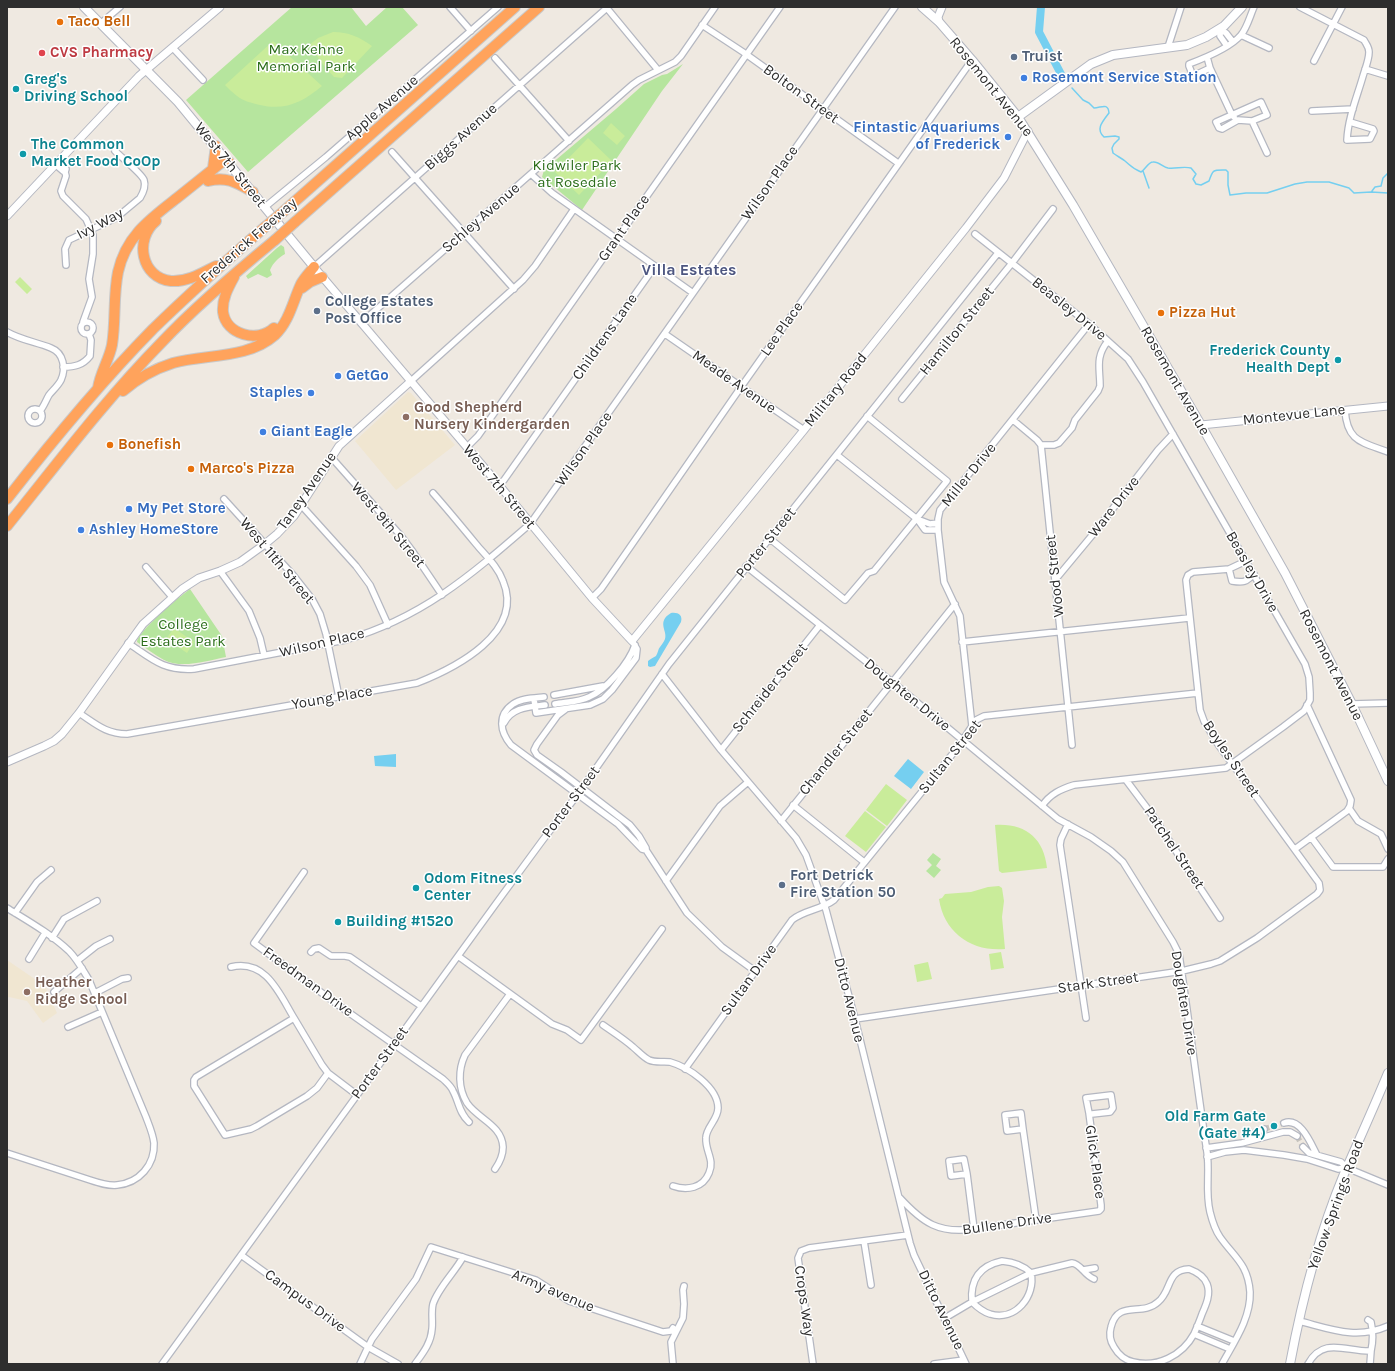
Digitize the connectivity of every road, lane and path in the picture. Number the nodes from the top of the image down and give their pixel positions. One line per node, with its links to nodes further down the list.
1 (84, 7): 19 (main road, West 7th Street)
2 (120, 7): 19 (street)
3 (220, 7): 28 (street)
4 (450, 7): 22 (street)
5 (498, 7): 22 (street, Apple Avenue)
6 (515, 7): 73 (highway, Frederick Freeway, bridge)
7 (539, 7): 78 (highway, Frederick Freeway, bridge)
8 (607, 7): 38 (street); 41 (street, Biggs Avenue)
9 (715, 7): 21 (street)
10 (780, 7): 30 (street, Grant Place)
11 (895, 7): 42 (street, Wilson Place)
12 (941, 7): 17 (street); 18 (street)
13 (1242, 7): 23 (main road)
14 (1254, 7): 24 (street)
15 (1300, 7): 20 (street)
16 (1342, 7): 20 (street)
17 (924, 8): 18 (main road, Rosemont Avenue)
18 (939, 22): 33 (main road, Rosemont Avenue)
19 (100, 24): 37 (main road, West 7th Street)
20 (1333, 24): 34 (street); 36 (street)
21 (702, 26): 30 (street, Bolton Street); 38 (street)
22 (471, 30): 64 (street, Apple Avenue)
23 (1220, 30): 25 (street); 26 (main road); 27 (street)
24 (1241, 35): 25 (street); 29 (street)
25 (1233, 42): 27 (street)
26 (1169, 45): 26 (street); 46 (main road)
27 (1227, 46): 31 (street)
28 (173, 48): 37 (street); 40 (street)
29 (1269, 48)
30 (746, 55): 42 (street, Bolton Street); 71 (street, Grant Place)
31 (1207, 57): 35 (street); 35 (street)
32 (495, 58): 41 (street)
33 (972, 60): 46 (main road, Rosemont Avenue); 58 (street, Lee Place)
34 (1314, 61)
35 (1210, 68): 45 (street)
36 (1365, 69): 39 (street); 43 (street)
37 (145, 70): 52 (main road, West 7th Street); 57 (street)
38 (658, 70): 51 (street, Schley Avenue)
39 (1388, 76)
40 (203, 80)
41 (519, 85): 51 (street); 61 (street, Biggs Avenue)
42 (823, 109): 58 (street, Bolton Street); 82 (street, Wilson Place)
43 (1353, 109): 44 (street); 49 (street)
44 (1312, 111)
45 (1232, 115): 47 (street); 47 (street); 48 (street)
46 (1018, 117): 50 (main road, Rosemont Avenue)
47 (1238, 120): 48 (street)
48 (1252, 122): 55 (street)
49 (1350, 122): 49 (street)
50 (1028, 131): 101 (main road, Rosemont Avenue); 102 (street, Military Road)
51 (569, 141): 60 (street, Schley Avenue)
52 (216, 146): 56 (main road, West 7th Street); 59 (highway)
53 (115, 151): 68 (street, Ivy Way)
54 (392, 152): 61 (street)
55 (1267, 153)
56 (228, 162): 59 (highway); 62 (highway); 63 (main road, West 7th Street)
57 (58, 163): 67 (street); 68 (street)
58 (898, 163): 92 (street, Lee Place)
59 (213, 168): 93 (highway)
60 (531, 174): 65 (street); 69 (street, Schley Avenue)
61 (415, 178): 69 (street); 77 (street, Biggs Avenue)
62 (208, 181): 63 (highway); 73 (highway)
63 (253, 192): 64 (main road, West 7th Street)
64 (265, 207): 77 (main road, West 7th Street)
65 (574, 209): 71 (street); 80 (street, Taney Avenue)
66 (1053, 210): 74 (street, Hamilton Street)
67 (7, 216)
68 (91, 229): 75 (street, Ivy Way); 83 (street)
69 (464, 233): 80 (street); 84 (street, Schley Avenue)
70 (975, 234): 72 (street, Beasley Drive)
71 (617, 238): 76 (street); 105 (street, Grant Place)
72 (998, 253): 74 (street, Beasley Drive); 98 (street, Porter Street)
73 (229, 259): 93 (highway, Frederick Freeway)
74 (1012, 263): 85 (street, Beasley Drive); 94 (street, Hamilton Street)
75 (66, 265)
76 (655, 266): 82 (street); 109 (street, Childrens Lane)
77 (314, 267): 78 (highway); 79 (street, West 7th Street); 81 (highway)
78 (238, 270): 100 (highway, Frederick Freeway)
79 (322, 277): 81 (highway); 84 (street, West 7th Street)
80 (514, 289): 91 (street, Taney Avenue)
81 (299, 290): 100 (highway)
82 (693, 293): 88 (street, Wilson Place)
83 (83, 322): 87 (street); 87 (street)
84 (361, 323): 91 (street, West 7th Street)
85 (1089, 324): 89 (street, Beasley Drive); 99 (street, Miller Drive)
86 (7, 332): 90 (street)
87 (89, 334): 90 (street)
88 (665, 334): 92 (street, Meade Avenue); 116 (street, Wilson Place)
89 (1108, 342): 103 (street, Beasley Drive); 104 (street)
90 (63, 367): 97 (street)
91 (410, 381): 105 (street, West 7th Street); 108 (street, Taney Avenue)
92 (741, 387): 102 (street, Meade Avenue); 131 (street, Lee Place)
93 (97, 390): 111 (highway, Frederick Freeway)
94 (902, 399)
95 (1388, 406): 96 (street, Montevue Lane)
96 (1345, 410): 101 (street, Montevue Lane); 106 (street)
97 (40, 411)
98 (867, 416): 107 (street, Porter Street); 114 (street)
99 (1013, 420): 104 (street); 115 (street, Miller Drive)
100 (92, 421): 117 (highway, Frederick Freeway)
101 (1201, 425): 151 (main road, Rosemont Avenue)
102 (804, 430): 140 (street, Military Road)
103 (1173, 434): 122 (street, Beasley Drive); 128 (street, Ware Drive)
104 (1041, 445): 128 (street, Wood Street)
105 (467, 447): 109 (street, West 7th Street)
106 (1388, 452)
107 (837, 455): 114 (street); 119 (street, Porter Street)
108 (331, 457): 113 (street, Taney Avenue); 129 (street, West 9th Street)
109 (499, 485): 116 (street, West 7th Street)
110 (433, 494): 121 (street, Young Place)
111 (7, 499)
112 (224, 499): 120 (street, West 11th Street)
113 (301, 505): 120 (street, Taney Avenue); 134 (street)
114 (917, 519): 115 (street); 118 (street); 119 (street)
115 (938, 523): 118 (street, Miller Drive)
116 (530, 524): 121 (street, Wilson Place); 131 (street, West 7th Street)
117 (7, 526)
118 (938, 530): 132 (street, Miller Drive)
119 (770, 538): 123 (street, Porter Street)
120 (265, 544): 126 (street, Taney Avenue); 139 (street, West 11th Street)
121 (489, 559): 129 (street, Wilson Place); 147 (street, Young Place)
122 (1246, 561): 125 (street, Boyles Street); 127 (street, Beasley Drive)
123 (746, 566): 135 (street, Doughten Drive); 142 (street, Porter Street)
124 (146, 567): 130 (street)
125 (1229, 569): 127 (street); 133 (street, Boyles Street)
126 (220, 571): 130 (street, Taney Avenue); 141 (street)
127 (1254, 574): 154 (street, Beasley Drive)
128 (1055, 580): 136 (street, Wood Street)
129 (442, 595): 134 (street, Wilson Place)
130 (172, 597): 137 (street, Taney Avenue)
131 (592, 598): 140 (street, West 7th Street)
132 (955, 604): 138 (street, Miller Drive); 143 (street, Chandler Street)
133 (1189, 618): 136 (street); 145 (street, Boyles Street)
134 (388, 625): 139 (street, Wilson Place)
135 (820, 625): 143 (street, Doughten Drive); 163 (street, Schreider Street)
136 (1061, 632): 138 (street); 156 (street, Wood Street)
137 (128, 642): 141 (street, Wilson Place); 158 (street, Taney Avenue)
138 (962, 642): 159 (street, Miller Drive)
139 (329, 643): 141 (street, Wilson Place); 147 (street, West 11th Street)
140 (633, 643): 144 (street); 157 (street)
141 (264, 655)
142 (662, 674): 163 (street, Ditto Avenue); 169 (street, Porter Street)
143 (892, 682): 161 (street, Doughten Drive); 171 (street, Chandler Street)
144 (608, 683): 146 (street); 150 (street)
145 (1198, 693): 156 (street, Sultan Street); 165 (street, Boyles Street)
146 (554, 695)
147 (339, 697): 158 (street, Young Place)
148 (544, 697): 149 (street)
149 (534, 699): 155 (street); 160 (street)
150 (555, 704)
151 (1352, 704): 152 (street); 167 (main road, Rosemont Avenue)
152 (1388, 704)
153 (545, 705): 155 (street)
154 (1307, 705): 165 (street); 173 (street)
155 (535, 706): 157 (street); 160 (street)
156 (1069, 707): 159 (street, Sultan Street); 162 (street, Wood Street)
157 (566, 709): 169 (street)
158 (79, 713): 164 (street, Taney Avenue)
159 (972, 726): 161 (street, Sultan Street)
160 (502, 728): 170 (street)
161 (963, 740): 172 (street, Doughten Drive); 181 (street, Sultan Street)
162 (1072, 745)
163 (721, 750): 168 (street, Ditto Avenue)
164 (7, 762)
165 (1232, 764): 166 (street); 177 (street, Boyles Street)
166 (1126, 780): 172 (street); 190 (street, Patchel Street)
167 (1388, 781)
168 (748, 782): 174 (street, Ditto Avenue); 184 (street)
169 (582, 789): 170 (street, Porter Street); 179 (street)
170 (578, 794): 179 (street); 196 (street, Porter Street)
171 (793, 805): 174 (street, Chandler Street); 181 (street)
172 (1042, 806): 175 (street, Doughten Drive)
173 (1349, 808): 176 (street); 178 (street)
174 (781, 821): 187 (street, Ditto Avenue)
175 (1068, 824): 202 (street, Doughten Drive); 204 (street)
176 (1311, 837): 177 (street); 180 (street)
177 (1295, 849): 185 (street, Boyles Street)
178 (1388, 849)
179 (646, 850): 184 (street)
180 (1388, 860)
181 (864, 862): 187 (street, Sultan Street)
182 (51, 870): 189 (street)
183 (304, 872): 215 (street, Freedman Drive)
184 (666, 881): 201 (street)
185 (1320, 890): 202 (street, Stark Street)
186 (97, 901): 193 (street)
187 (824, 906): 201 (street, Sultan Drive); 212 (street, Ditto Avenue)
188 (7, 908): 189 (street)
189 (15, 914): 192 (street)
190 (1220, 918)
191 (662, 928): 207 (street)
192 (45, 933): 193 (street); 197 (street)
193 (52, 938): 198 (street)
194 (110, 939): 198 (street)
195 (311, 952): 208 (street, Freedman Drive)
196 (458, 956): 207 (street); 208 (street, Porter Street)
197 (28, 959)
198 (77, 961): 200 (street)
199 (231, 967): 210 (street)
200 (82, 968): 205 (street); 206 (street)
201 (755, 971): 216 (street, Sultan Drive)
202 (1182, 971): 204 (street, Stark Street); 229 (street, Doughten Drive)
203 (128, 978): 206 (street)
204 (1082, 986): 211 (street); 212 (street, Stark Street)
205 (54, 992)
206 (94, 993): 209 (street)
207 (510, 994): 232 (street)
208 (421, 1006): 215 (street, Porter Street)
209 (102, 1012): 214 (street); 228 (street)
210 (294, 1018): 217 (street); 217 (street)
211 (1086, 1018)
212 (855, 1019): 236 (street, Ditto Avenue)
213 (603, 1025): 216 (street)
214 (68, 1027)
215 (394, 1044): 219 (street, Porter Street); 221 (street)
216 (685, 1068): 235 (street)
217 (328, 1073): 219 (street)
218 (1388, 1073): 231 (main road, Yellow Springs Road)
219 (357, 1095): 244 (street, Porter Street)
220 (1089, 1113): 220 (street, Glick Place); 237 (street, Glick Place)
221 (469, 1122)
222 (1284, 1123): 230 (street)
223 (1023, 1129): 240 (street)
224 (1264, 1129): 226 (street)
225 (1296, 1136): 226 (street)
226 (1246, 1142): 229 (street)
227 (1303, 1147): 230 (street)
228 (7, 1153)
229 (1207, 1153): 231 (street); 261 (street, Doughten Drive)
230 (1318, 1155): 231 (street)
231 (1347, 1168): 234 (street); 255 (main road, Yellow Springs Road)
232 (495, 1169)
233 (966, 1174): 241 (street)
234 (1388, 1185)
235 (673, 1186)
236 (900, 1198): 238 (street, Bullene Drive); 239 (street, Ditto Avenue)
237 (1100, 1210): 240 (street, Bullene Drive)
238 (914, 1213): 239 (street); 241 (street, Bullene Drive)
239 (904, 1219): 242 (street, Ditto Avenue)
240 (1036, 1220): 241 (street, Bullene Drive)
241 (974, 1230)
242 (908, 1235): 243 (street, Crops Way); 253 (street, Ditto Avenue)
243 (864, 1241): 250 (street); 271 (street, Crops Way)
244 (241, 1254): 262 (street, Campus Drive); 266 (street, Porter Street)
245 (463, 1257): 258 (street, Army avenue); 262 (street, Army avenue); 269 (street)
246 (1095, 1268): 247 (street)
247 (1082, 1270): 248 (street); 249 (street)
248 (1031, 1273): 252 (street); 252 (street); 252 (street)
249 (1094, 1279)
250 (871, 1285)
251 (684, 1286): 270 (street)
252 (972, 1302): 253 (street)
253 (945, 1318): 265 (street, Ditto Avenue)
254 (1368, 1319): 259 (street)
255 (1299, 1322): 259 (street); 274 (main road, Yellow Springs Road)
256 (1197, 1326): 260 (street); 260 (street); 261 (street)
257 (1388, 1326): 259 (street)
258 (673, 1328)
259 (1372, 1332): 264 (street)
260 (1194, 1334): 263 (street)
261 (1234, 1341): 263 (street, Doughten Drive)
262 (368, 1347): 267 (street); 268 (street, Campus Drive)
263 (1230, 1349): 273 (street, Doughten Drive)
264 (1371, 1351): 275 (street); 276 (street)
265 (965, 1362): 272 (street)
266 (162, 1364)
267 (360, 1364)
268 (398, 1364)
269 (415, 1364)
270 (673, 1364)
271 (813, 1364)
272 (934, 1364)
273 (1222, 1364)
274 (1290, 1364)
275 (1308, 1364)
276 (1370, 1364)

